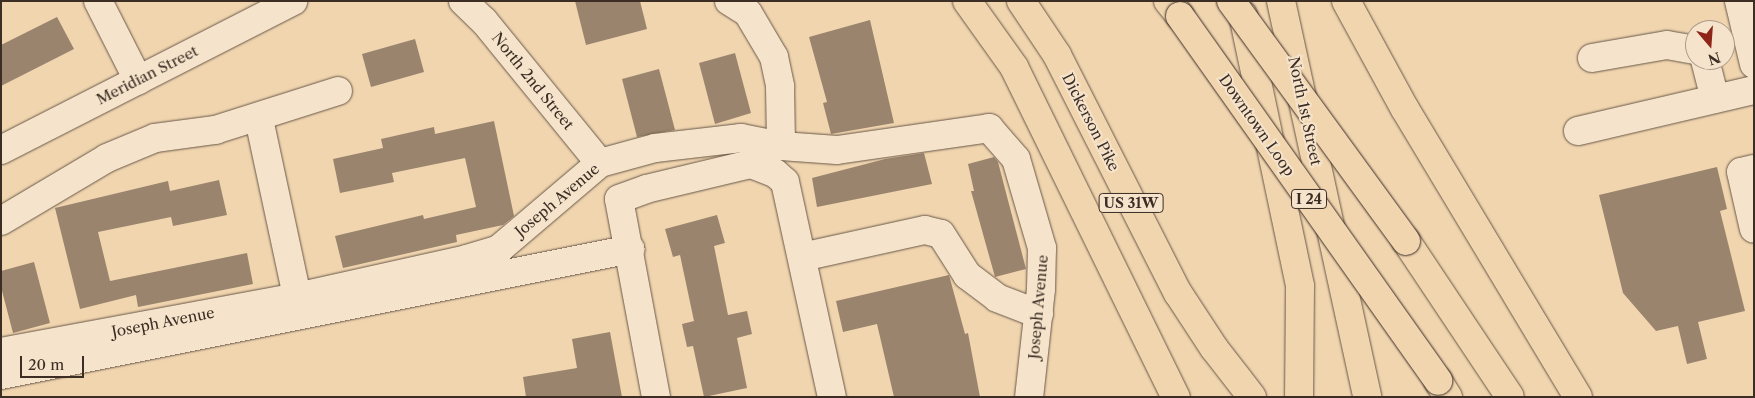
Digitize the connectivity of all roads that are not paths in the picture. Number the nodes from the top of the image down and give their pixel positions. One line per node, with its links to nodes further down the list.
1 (98, 1): 19 (street)
2 (293, 1): 12 (street, Meridian Street)
3 (463, 1): 27 (street, North 2nd Street)
4 (729, 1): 25 (street)
5 (968, 1): 41 (main road, US 31W)
6 (1021, 1): 42 (main road, Dickerson Pike / US 31W)
7 (1231, 1): 45 (main road, bridge)
8 (1240, 1): 43 (main road)
9 (1281, 1): 44 (main road, North 1st Street)
10 (1346, 1): 46 (main road)
11 (1738, 1): 14 (street)
12 (261, 9): 19 (street, Meridian Street)
13 (1174, 9): 37 (main road, Downtown Loop / I 24, bridge)
14 (1736, 39): 17 (street)
15 (1685, 48): 16 (street)
16 (1592, 58)
17 (1754, 64)
18 (1707, 70): 22 (street)
19 (138, 80): 26 (street, Meridian Street)
20 (1754, 90): 22 (street)
21 (338, 91): 23 (street)
22 (1716, 99): 24 (street)
23 (259, 119): 29 (street); 33 (street)
24 (1578, 131)
25 (781, 146): 27 (street, Joseph Avenue); 34 (street, Joseph Avenue)
26 (1, 150)
27 (600, 163): 33 (street, Joseph Avenue)
28 (1754, 169): 30 (street)
29 (1, 221)
30 (1754, 229)
31 (631, 249): 32 (street); 36 (street); 38 (street)
32 (802, 256): 34 (street); 39 (street)
33 (297, 297): 35 (street, Joseph Avenue)
34 (1039, 314): 40 (street, Joseph Avenue)
35 (1, 352)
36 (1, 376)
37 (1443, 389)
38 (656, 397)
39 (832, 397)
40 (1030, 397)
41 (1176, 397)
42 (1252, 397)
43 (1299, 397)
44 (1367, 397)
45 (1510, 397)
46 (1578, 397)

